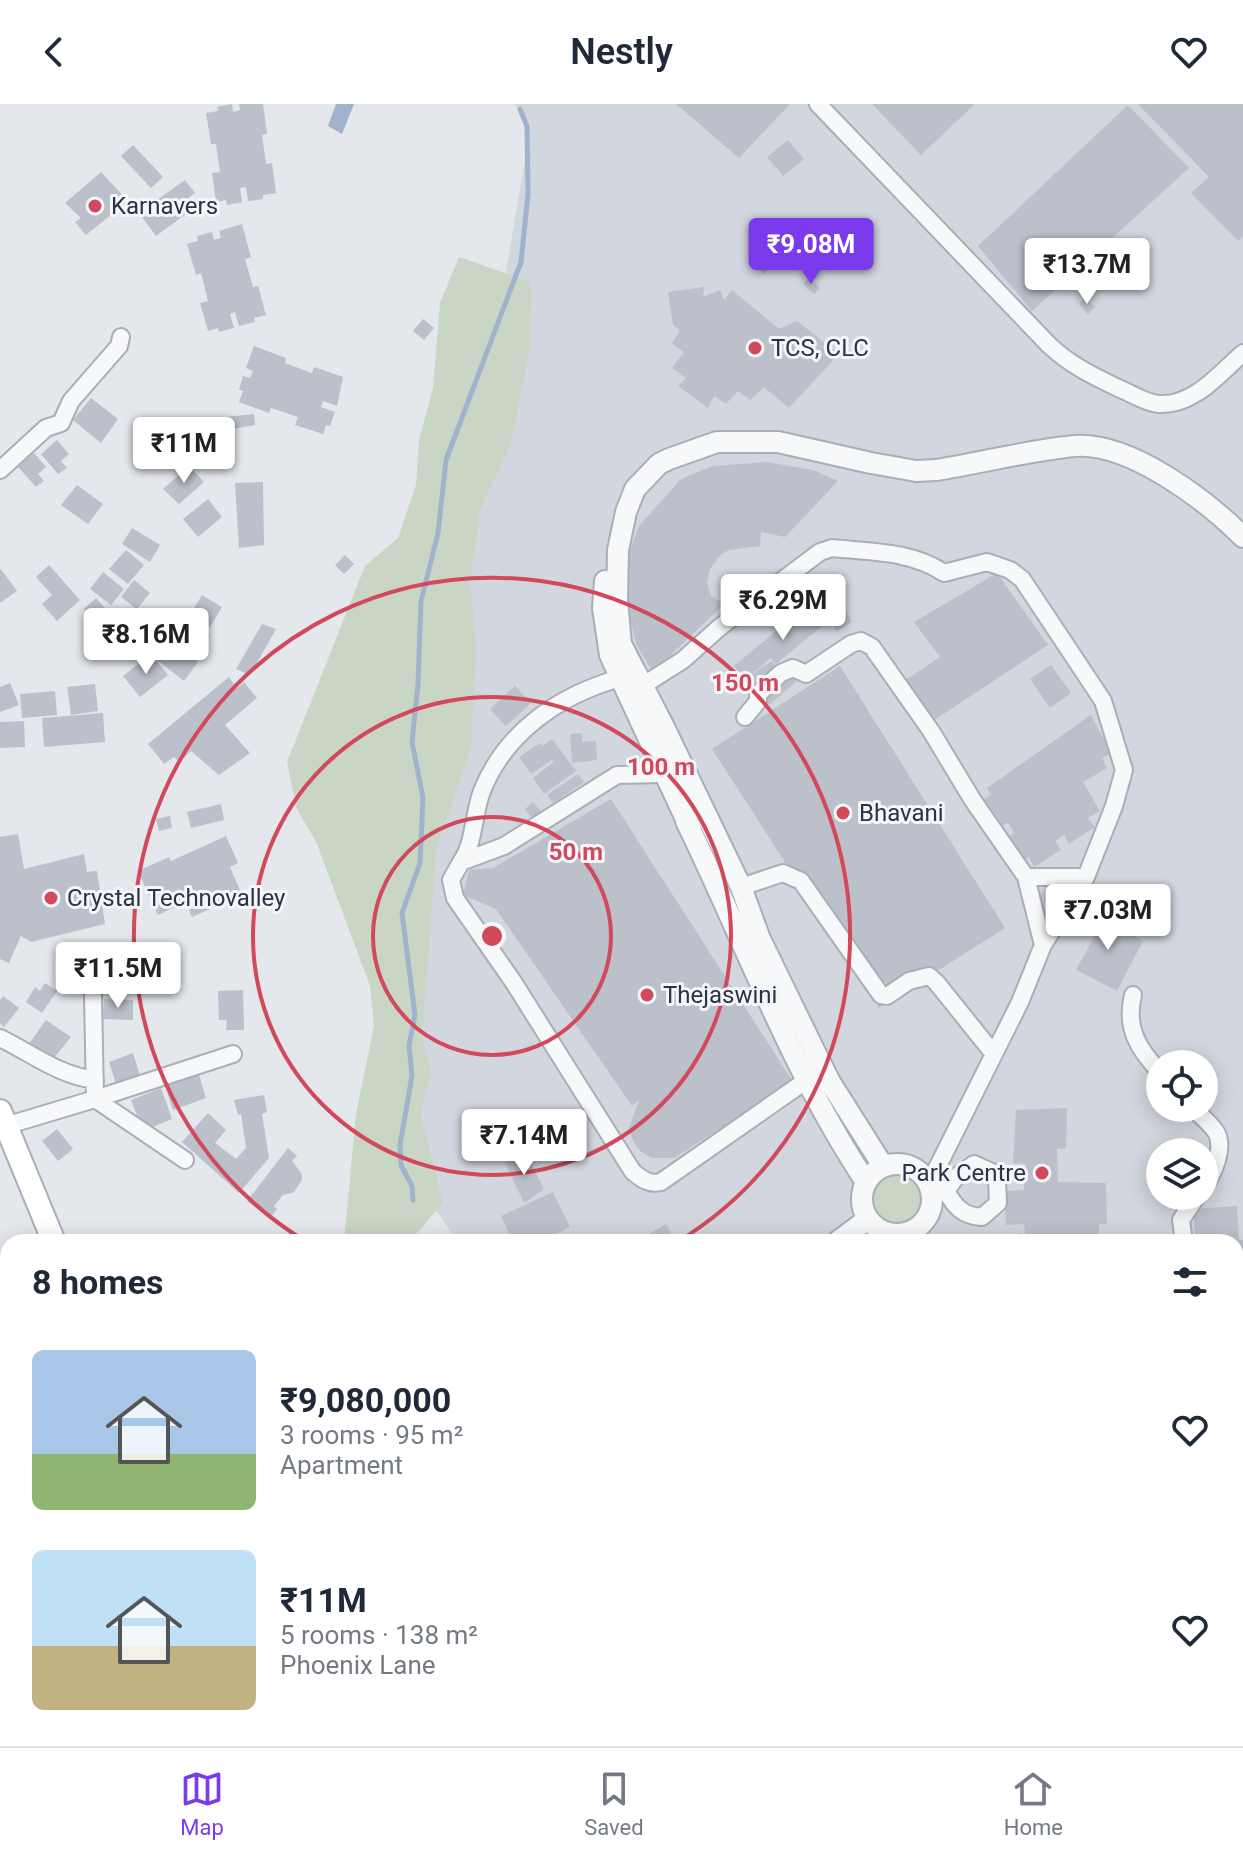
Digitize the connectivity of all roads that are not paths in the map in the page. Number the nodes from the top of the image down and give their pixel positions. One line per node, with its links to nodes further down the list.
1 (818, 104): 3 (street)
2 (121, 337): 4 (street)
3 (1243, 353)
4 (0, 470)
5 (1243, 519): 7 (street)
6 (1243, 537): 9 (street)
7 (610, 655): 8 (street); 12 (street)
8 (620, 678): 11 (street); 13 (street)
9 (642, 686): 15 (street); 16 (street)
10 (745, 717): 14 (street)
11 (663, 774): 12 (street); 13 (street)
12 (691, 830): 25 (street)
13 (461, 862): 25 (street)
14 (1026, 877): 15 (street); 17 (street)
15 (1086, 877): 17 (street)
16 (741, 887): 21 (street); 31 (street)
17 (1043, 945): 21 (street)
18 (93, 994): 24 (street)
19 (1133, 995): 23 (street)
20 (0, 1038): 24 (street)
21 (993, 1053): 33 (street)
22 (233, 1054): 26 (street)
23 (1146, 1058)
24 (95, 1080): 26 (street)
25 (813, 1093): 32 (street)
26 (95, 1099): 27 (street); 30 (street)
27 (2, 1118): 36 (main road)
28 (1206, 1122): 29 (street)
29 (1218, 1148)
30 (185, 1160)
31 (883, 1166): 32 (street); 33 (street)
32 (866, 1182): 35 (street)
33 (936, 1189): 39 (street)
34 (1188, 1210): 40 (street)
35 (868, 1219): 37 (street); 38 (street)
36 (51, 1234)
37 (847, 1234)
38 (890, 1234)
39 (914, 1234)
40 (1183, 1234)

